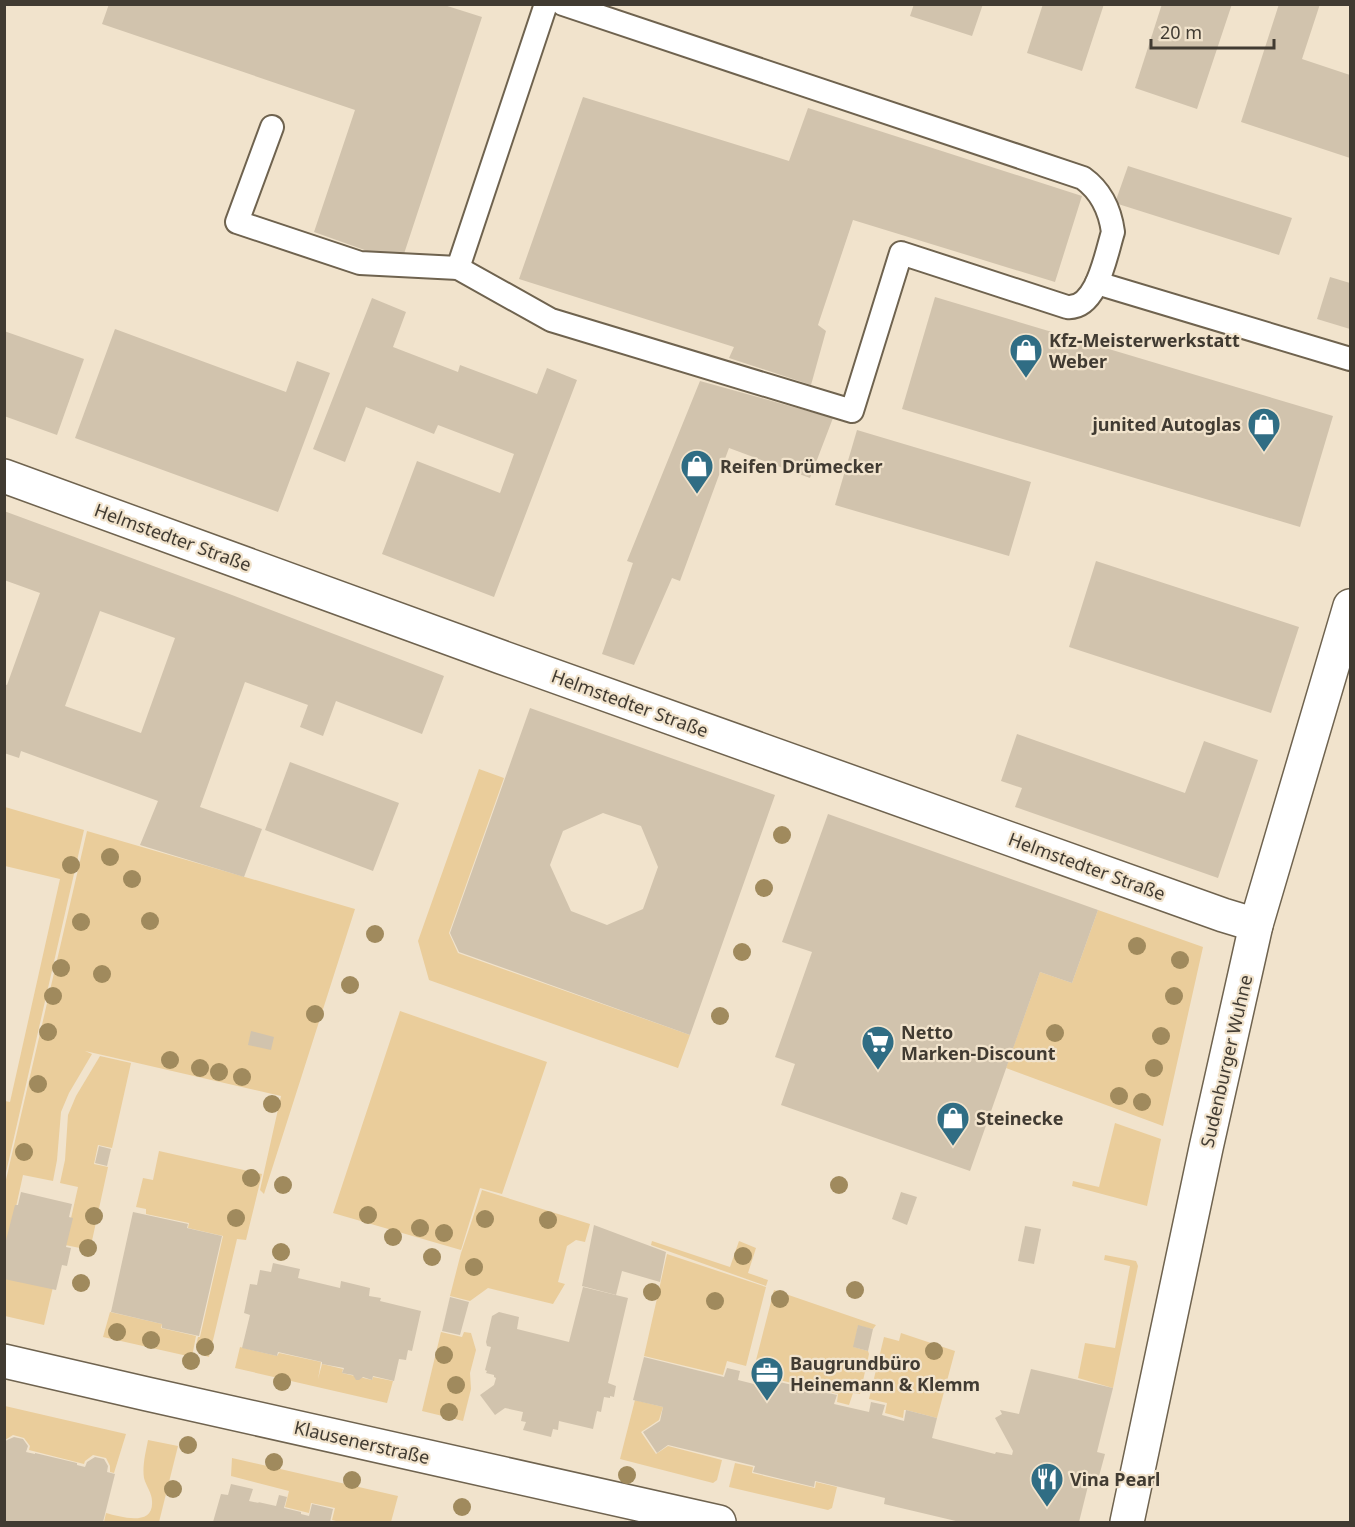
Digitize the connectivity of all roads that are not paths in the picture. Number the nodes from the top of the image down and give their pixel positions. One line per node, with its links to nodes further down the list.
1 (546, 4): 4 (lane)
2 (563, 4): 5 (lane)
3 (272, 127): 4 (lane)
4 (458, 268): 5 (lane)
5 (1097, 283): 6 (lane)
6 (1350, 359)
7 (4, 476): 9 (street, Helmstedter Straße)
8 (1350, 606): 9 (street, Sudenburger Wuhne)
9 (1256, 925): 12 (street, Sudenburger Wuhne)
10 (4, 1361): 11 (street, Klausenerstraße)
11 (719, 1522)
12 (1127, 1522)

